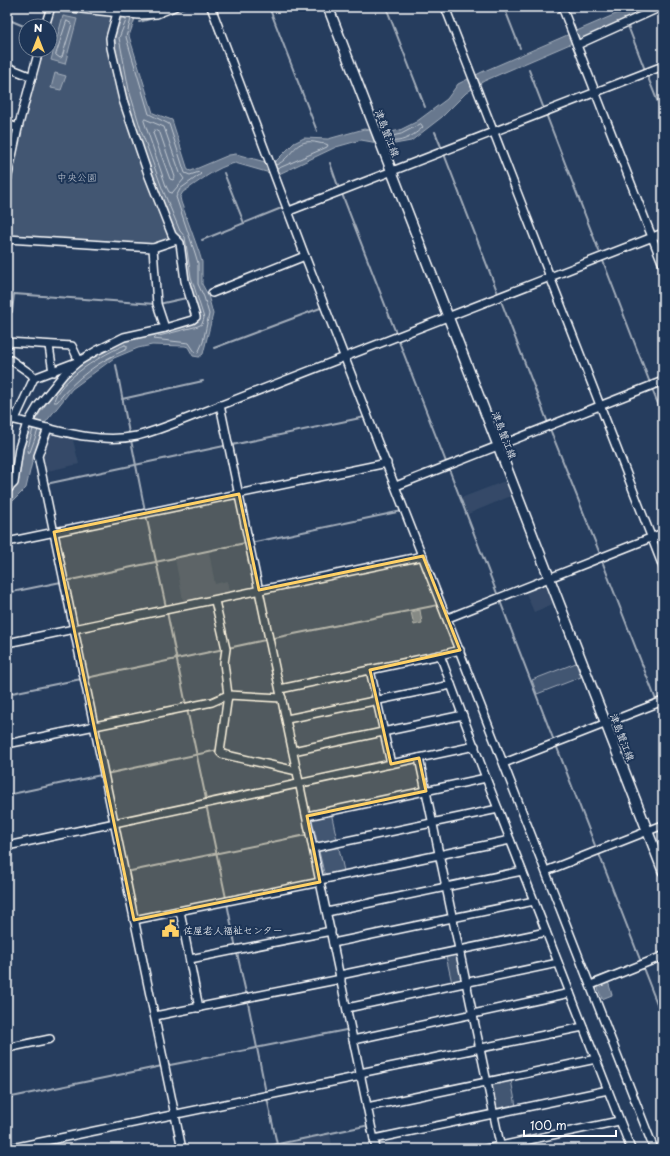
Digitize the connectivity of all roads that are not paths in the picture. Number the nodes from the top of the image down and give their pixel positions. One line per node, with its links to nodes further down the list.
1 (51, 7): 10 (street)
2 (62, 7): 9 (street)
3 (174, 7): 9 (street)
4 (211, 7): 22 (street)
5 (328, 7): 20 (main road, 津島蟹江線)
6 (445, 7): 19 (street)
7 (562, 7): 11 (street)
8 (661, 7): 11 (street)
9 (120, 13): 26 (street)
10 (48, 18)
11 (577, 44): 16 (street)
12 (37, 58): 15 (street)
13 (663, 66): 16 (street)
14 (7, 67): 15 (street)
15 (32, 77): 18 (street)
16 (596, 92): 19 (street); 24 (street)
17 (7, 124): 18 (street)
18 (18, 128): 21 (street)
19 (494, 131): 20 (street); 30 (street)
20 (392, 172): 22 (street); 32 (main road, 津島蟹江線)
21 (7, 180)
22 (289, 211): 28 (street)
23 (663, 233): 24 (street)
24 (652, 237): 29 (street); 30 (street)
25 (7, 239): 27 (street)
26 (177, 240): 27 (street); 33 (street)
27 (153, 248): 33 (street)
28 (306, 256): 31 (street); 36 (street)
29 (663, 265)
30 (550, 277): 32 (street); 43 (street)
31 (212, 293)
32 (448, 317): 36 (street); 48 (main road, 津島蟹江線)
33 (165, 328): 38 (street)
34 (7, 342): 35 (street)
35 (49, 346): 38 (street); 39 (street)
36 (345, 356): 42 (street); 49 (street)
37 (7, 360): 40 (street)
38 (79, 362): 39 (street); 45 (street)
39 (53, 372): 40 (street)
40 (34, 378): 44 (street)
41 (663, 381): 43 (street)
42 (220, 405): 46 (street); 52 (street)
43 (600, 406): 48 (street); 55 (street)
44 (11, 418): 45 (street); 47 (street)
45 (29, 423): 46 (street); 51 (street)
46 (47, 427): 53 (street)
47 (7, 429)
48 (498, 446): 50 (street); 59 (main road, 津島蟹江線)
49 (385, 463): 50 (street); 52 (street)
50 (396, 486): 57 (street)
51 (7, 490)
52 (239, 494): 53 (street); 60 (street)
53 (54, 532): 56 (street); 63 (street)
54 (663, 534): 55 (street)
55 (652, 538): 58 (street); 59 (street)
56 (7, 542)
57 (421, 557): 60 (street); 62 (street)
58 (663, 567)
59 (549, 579): 62 (street); 76 (main road, 津島蟹江線)
60 (259, 590): 61 (street); 69 (street)
61 (215, 600): 63 (street); 70 (street)
62 (448, 618): 65 (street)
63 (74, 629): 64 (street); 77 (street)
64 (7, 643)
65 (458, 651): 66 (street); 83 (street)
66 (440, 655): 67 (street); 68 (street)
67 (370, 670): 69 (street); 72 (street)
68 (451, 685): 72 (street); 74 (street)
69 (280, 689): 71 (street)
70 (228, 695): 71 (street); 77 (street); 85 (street)
71 (282, 698): 75 (street)
72 (377, 701): 75 (street); 78 (street)
73 (663, 701): 76 (street)
74 (463, 715): 78 (street); 80 (street)
75 (287, 719): 81 (street)
76 (606, 724): 83 (street); 94 (main road, 津島蟹江線)
77 (94, 726): 79 (street); 92 (street)
78 (384, 731): 81 (street); 84 (street)
79 (7, 744)
80 (475, 746): 82 (street); 86 (street)
81 (293, 750): 85 (street)
82 (419, 758): 84 (street); 88 (street)
83 (504, 763): 100 (street)
84 (391, 764): 87 (street)
85 (297, 771): 87 (street)
86 (486, 778): 88 (street); 89 (street)
87 (300, 783): 90 (street); 92 (street)
88 (426, 791): 90 (street); 91 (street)
89 (498, 809): 91 (street); 95 (street)
90 (307, 816): 97 (street)
91 (433, 822): 97 (street); 98 (street)
92 (113, 824): 96 (street); 108 (street)
93 (663, 825): 94 (street)
94 (648, 831): 100 (street); 101 (main road, 津島蟹江線)
95 (510, 840): 98 (street); 99 (street)
96 (7, 846)
97 (313, 848): 102 (street)
98 (440, 854): 102 (street); 103 (street)
99 (522, 871): 103 (street); 104 (street)
100 (546, 871): 118 (street)
101 (663, 871)
102 (320, 881): 105 (street); 106 (street)
103 (446, 886): 106 (street); 107 (street)
104 (534, 901): 107 (street); 110 (street)
105 (180, 911): 108 (street); 114 (street)
106 (327, 912): 109 (street)
107 (453, 918): 111 (street); 112 (street)
108 (134, 920): 123 (street)
109 (331, 930): 111 (street); 114 (street)
110 (546, 932): 112 (street); 115 (street)
111 (333, 943): 116 (street)
112 (460, 950): 116 (street); 117 (street)
113 (663, 956): 118 (street)
114 (190, 959): 120 (street)
115 (558, 963): 117 (street); 119 (street)
116 (340, 977): 120 (street); 121 (street)
117 (466, 982): 121 (street); 122 (street)
118 (591, 985): 144 (street)
119 (570, 994): 122 (street); 124 (street)
120 (199, 1008): 123 (street)
121 (347, 1008): 126 (street)
122 (473, 1014): 126 (street); 128 (street)
123 (155, 1016): 134 (street)
124 (583, 1027): 128 (street); 129 (street)
125 (50, 1039): 127 (street)
126 (353, 1040): 130 (street)
127 (7, 1048)
128 (480, 1048): 130 (street); 131 (street)
129 (596, 1059): 131 (street); 132 (street)
130 (361, 1074): 133 (street); 134 (street)
131 (487, 1082): 133 (street); 135 (street)
132 (608, 1090): 135 (street); 136 (street)
133 (368, 1107): 137 (street)
134 (175, 1114): 139 (street); 140 (street)
135 (494, 1114): 137 (street); 138 (street)
136 (620, 1121): 138 (street); 143 (street)
137 (374, 1139): 141 (street)
138 (501, 1148): 142 (street)
139 (7, 1149)
140 (182, 1149)
141 (376, 1149)
142 (486, 1149)
143 (631, 1149)
144 (654, 1149)

